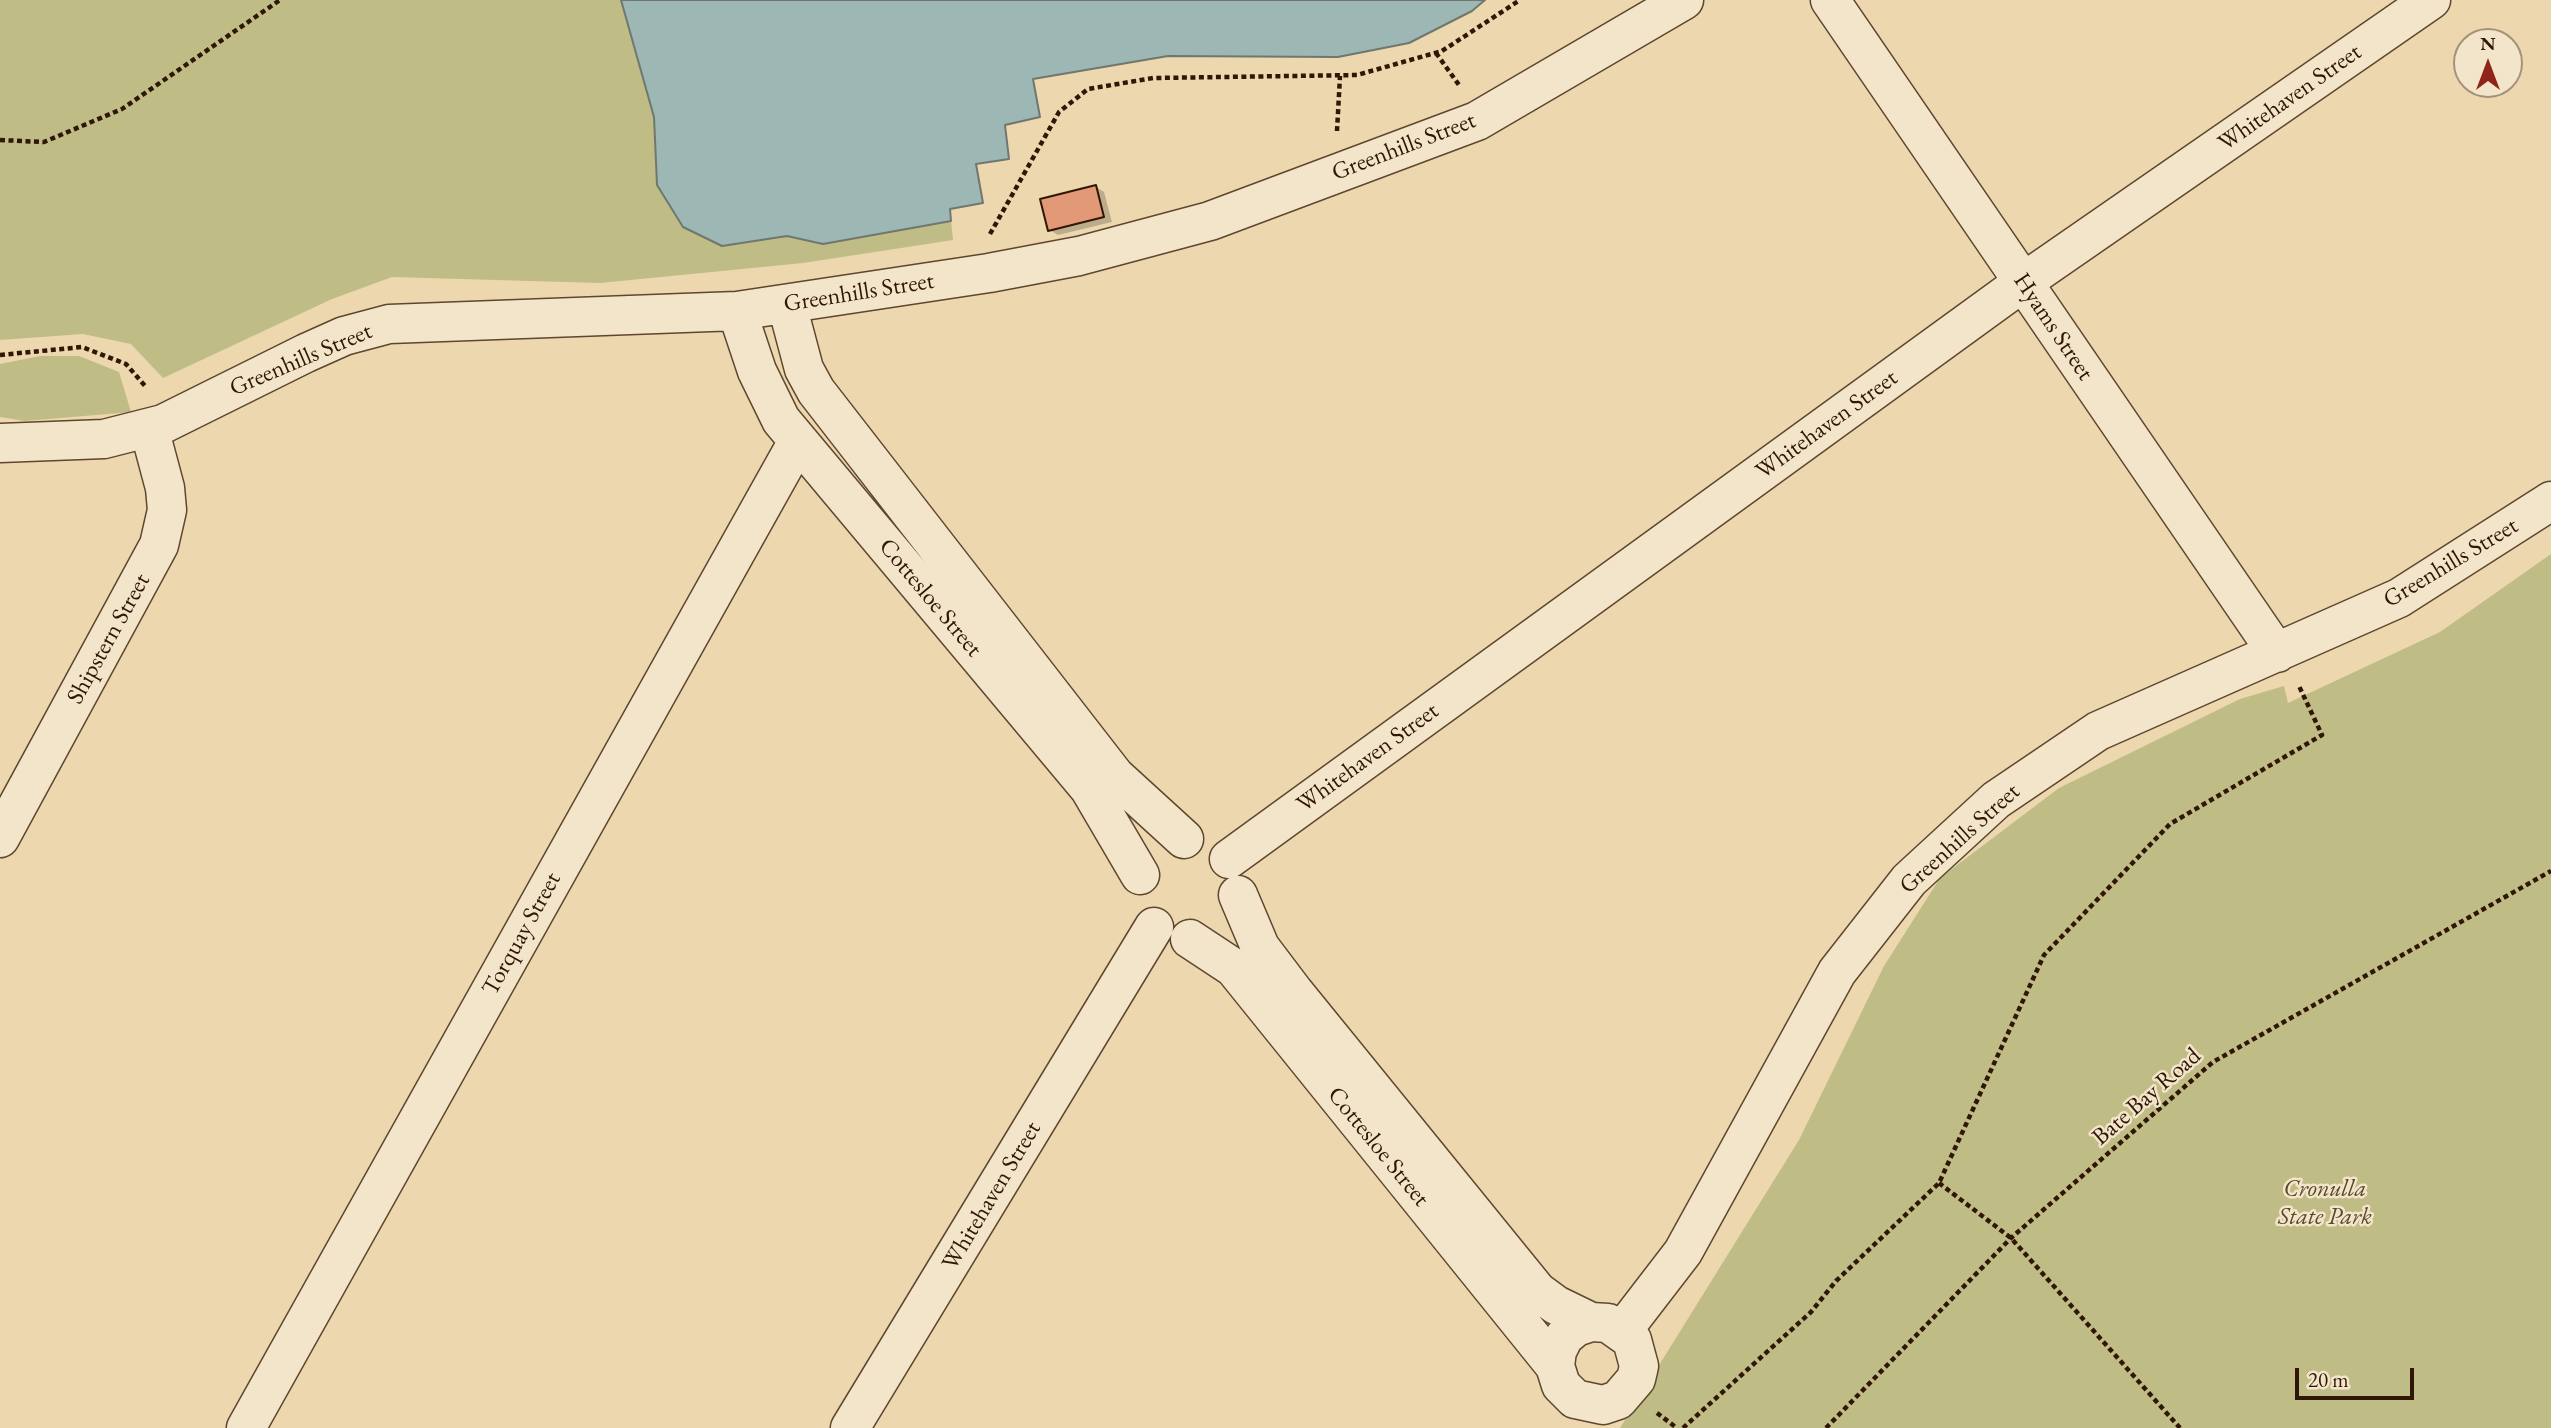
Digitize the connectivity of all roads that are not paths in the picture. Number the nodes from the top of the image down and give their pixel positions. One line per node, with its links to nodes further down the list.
1 (1684, 0): 5 (street, Greenhills Street)
2 (1830, 0): 4 (street, Hyams Street)
3 (2431, 0): 4 (street, Whitehaven Street)
4 (2022, 283): 11 (street, Hyams Street); 15 (street, Whitehaven Street)
5 (788, 304): 6 (street, Greenhills Street); 13 (street, Cottesloe Street)
6 (737, 311): 7 (street, Greenhills Street); 8 (street, Cottesloe Street)
7 (156, 426): 9 (street, Greenhills Street); 12 (street, Shipstern Street)
8 (798, 441): 14 (street, Cottesloe Street); 21 (street, Torquay Street)
9 (0, 443)
10 (2551, 501): 11 (street, Greenhills Street)
11 (2277, 653): 18 (street, Greenhills Street)
12 (0, 838)
13 (1184, 839): 14 (street); 15 (street)
14 (1140, 875): 16 (street)
15 (1233, 877): 17 (street); 18 (street, Cottesloe Street)
16 (1154, 927): 17 (street); 22 (street, Whitehaven Street)
17 (1190, 939): 19 (street, Cottesloe Street)
18 (1607, 1326): 19 (street); 20 (street)
19 (1555, 1366): 20 (street)
20 (1573, 1414)
21 (246, 1428)
22 (850, 1428)

